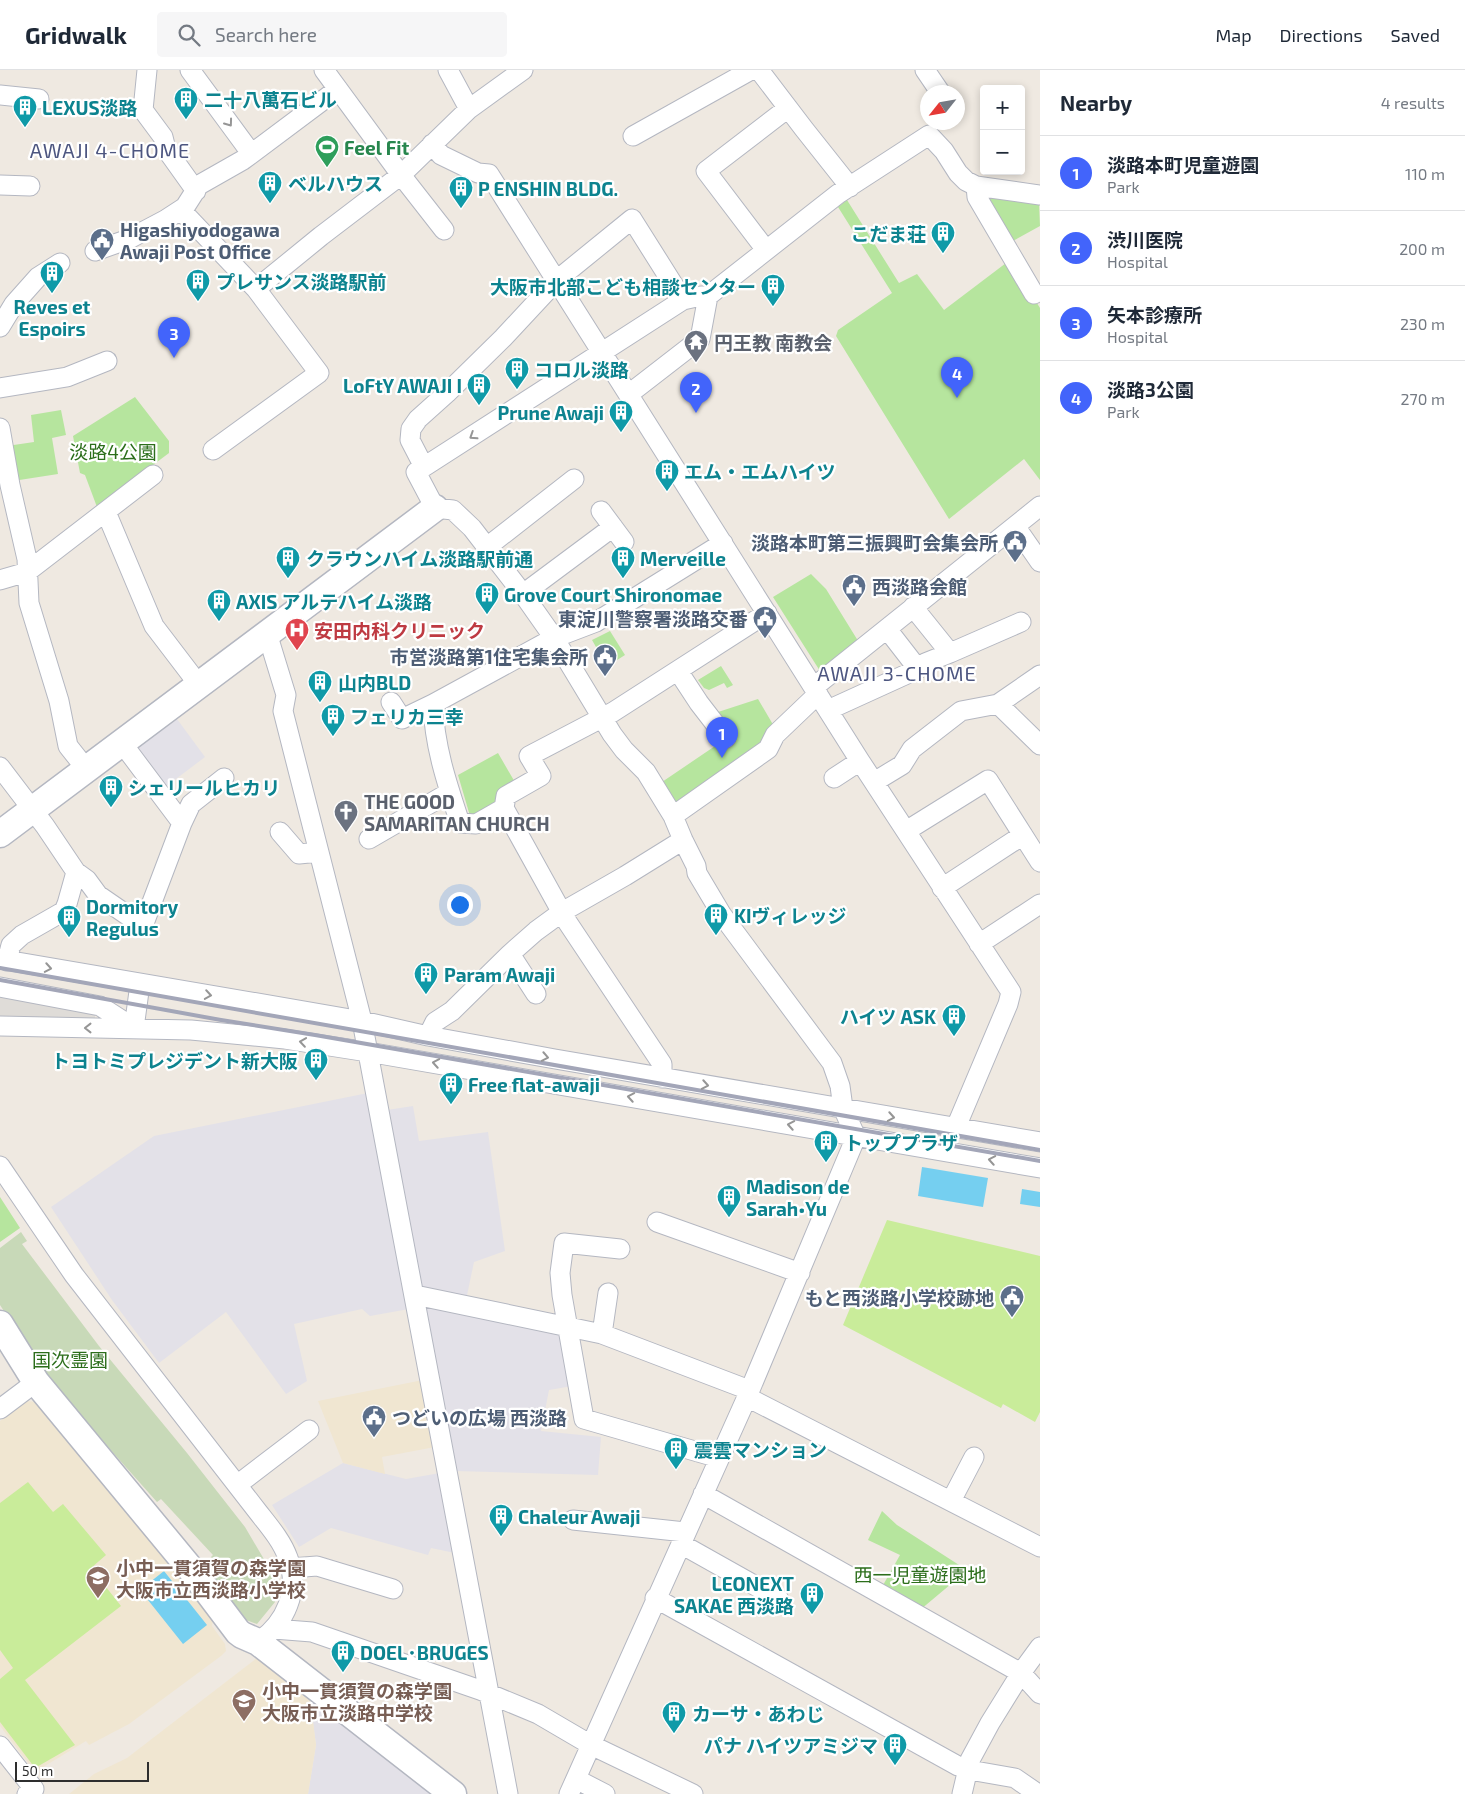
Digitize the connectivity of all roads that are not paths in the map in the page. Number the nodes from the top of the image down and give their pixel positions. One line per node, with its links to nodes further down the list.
1 (147, 70): 23 (street)
2 (190, 70): 17 (street, one-way to 17)
3 (324, 70): 10 (street)
4 (448, 70): 14 (street)
5 (523, 70): 14 (street)
6 (750, 70): 15 (street)
7 (759, 70): 13 (street)
8 (926, 70): 9 (street)
9 (936, 85)
10 (338, 89): 17 (street); 18 (street)
11 (0, 95): 12 (street)
12 (39, 99)
13 (788, 108): 22 (street); 27 (street)
14 (469, 109): 16 (street)
15 (633, 136)
16 (432, 144): 18 (street); 30 (street)
17 (251, 153): 23 (street)
18 (401, 175): 26 (street); 31 (street)
19 (0, 186): 20 (street)
20 (30, 186)
21 (976, 186): 22 (street); 24 (street); 32 (street)
22 (850, 187): 27 (street)
23 (196, 190): 25 (street)
24 (1040, 195)
25 (181, 210): 28 (street); 31 (street)
26 (444, 230)
27 (766, 250): 33 (street)
28 (95, 252)
29 (60, 263): 35 (street)
30 (557, 280): 34 (street); 36 (street); 42 (street)
31 (256, 288): 41 (street)
32 (1034, 294)
33 (708, 296): 34 (street); 39 (street)
34 (684, 300): 36 (street)
35 (0, 327)
36 (602, 352): 39 (street); 42 (street, one-way to 42)
37 (108, 361): 38 (street)
38 (0, 388)
39 (629, 394): 52 (street)
40 (0, 428): 55 (street)
41 (212, 450)
42 (424, 467): 46 (street)
43 (153, 475): 48 (street)
44 (574, 479): 53 (street)
45 (1040, 506): 50 (street)
46 (435, 508): 53 (street); 62 (street)
47 (601, 511): 49 (street)
48 (106, 512): 55 (street); 68 (street)
49 (613, 526): 51 (street); 57 (street)
50 (1015, 526): 54 (street); 58 (street)
51 (624, 542)
52 (723, 543): 59 (street); 63 (street)
53 (487, 547): 57 (street)
54 (1040, 562)
55 (27, 572): 56 (street); 79 (street)
56 (0, 580)
57 (523, 594): 63 (street)
58 (913, 607): 61 (street); 64 (street)
59 (767, 613): 66 (street); 69 (street)
60 (1021, 622): 64 (street)
61 (887, 629): 69 (street); 69 (street)
62 (267, 633): 68 (street); 94 (street)
63 (554, 638): 71 (street); 73 (street)
64 (950, 653): 65 (street)
65 (925, 663)
66 (678, 671): 73 (street); 74 (street)
67 (1040, 675): 72 (street)
68 (199, 685): 75 (street)
69 (820, 697): 77 (street); 86 (street)
70 (391, 702): 71 (street)
71 (433, 704): 83 (street)
72 (998, 704): 76 (street); 82 (street)
73 (602, 717): 84 (street); 86 (street)
74 (726, 738)
75 (122, 743): 79 (street); 87 (street)
76 (1040, 745)
77 (860, 760): 81 (street); 82 (street)
78 (0, 767): 85 (street)
79 (87, 770): 85 (street)
80 (224, 778): 87 (street)
81 (834, 778)
82 (874, 782): 88 (street)
83 (450, 792): 84 (street); 92 (street)
84 (504, 808): 99 (street)
85 (32, 810): 90 (street); 96 (street)
86 (674, 816): 93 (street)
87 (182, 823): 96 (street)
88 (906, 831): 91 (street); 97 (street)
89 (280, 832): 94 (street)
90 (0, 834)
91 (1023, 835): 95 (street); 97 (street)
92 (370, 839)
93 (683, 840): 99 (street); 114 (street)
94 (319, 852): 106 (street)
95 (1040, 862)
96 (76, 872): 102 (street)
97 (942, 888): 100 (street)
98 (1040, 904): 100 (street)
99 (562, 912): 101 (street); 113 (street)
100 (979, 944): 115 (street)
101 (510, 954): 105 (street); 109 (street)
102 (3, 960): 103 (street, one-way to 103)
103 (140, 984): 106 (street, one-way to 106); 108 (street)
104 (0, 987): 108 (street)
105 (536, 994)
106 (362, 1021): 109 (street); 111 (street)
107 (0, 1026): 108 (street, one-way to 107)
108 (134, 1028): 111 (street, one-way to 108)
109 (428, 1036): 110 (street)
110 (507, 1050): 112 (street); 113 (street, one-way to 113)
111 (368, 1052): 112 (street, one-way to 111); 125 (street)
112 (503, 1075): 116 (street, one-way to 112)
113 (662, 1078): 114 (street, one-way to 114)
114 (843, 1108): 115 (street, one-way to 115); 116 (street)
115 (963, 1129): 117 (street); 118 (street)
116 (856, 1137): 118 (street); 123 (street)
117 (1040, 1142)
118 (964, 1155): 120 (street, one-way to 118)
119 (0, 1166): 135 (street)
120 (1040, 1168)
121 (657, 1222): 123 (street)
122 (620, 1250): 127 (street)
123 (800, 1273): 130 (street)
124 (608, 1293): 128 (street)
125 (415, 1295): 127 (street); 148 (street)
126 (0, 1324): 129 (street)
127 (567, 1326): 128 (street); 134 (street)
128 (602, 1334): 130 (street)
129 (36, 1382): 131 (street); 145 (street)
130 (748, 1394): 134 (street); 137 (street)
131 (0, 1410)
132 (308, 1430): 135 (street)
133 (974, 1457): 137 (street)
134 (719, 1458): 136 (street)
135 (237, 1485): 141 (street)
136 (703, 1494): 139 (street); 147 (street)
137 (951, 1501): 140 (street)
138 (573, 1520): 139 (street)
139 (683, 1538): 143 (street); 144 (street)
140 (1040, 1547)
141 (291, 1568): 142 (street); 145 (street)
142 (394, 1589)
143 (656, 1598): 150 (street); 152 (street)
144 (779, 1599)
145 (266, 1636): 148 (street); 155 (street)
146 (1040, 1647): 147 (street)
147 (1021, 1673): 149 (street); 152 (street)
148 (490, 1694): 150 (street); 156 (street)
149 (1040, 1694)
150 (591, 1745): 153 (street); 158 (street)
151 (0, 1746): 154 (street)
152 (968, 1770): 159 (street); 160 (street)
153 (572, 1786): 157 (street)
154 (27, 1794)
155 (453, 1794)
156 (508, 1794)
157 (605, 1794)
158 (694, 1794)
159 (962, 1794)
160 (1038, 1794)

